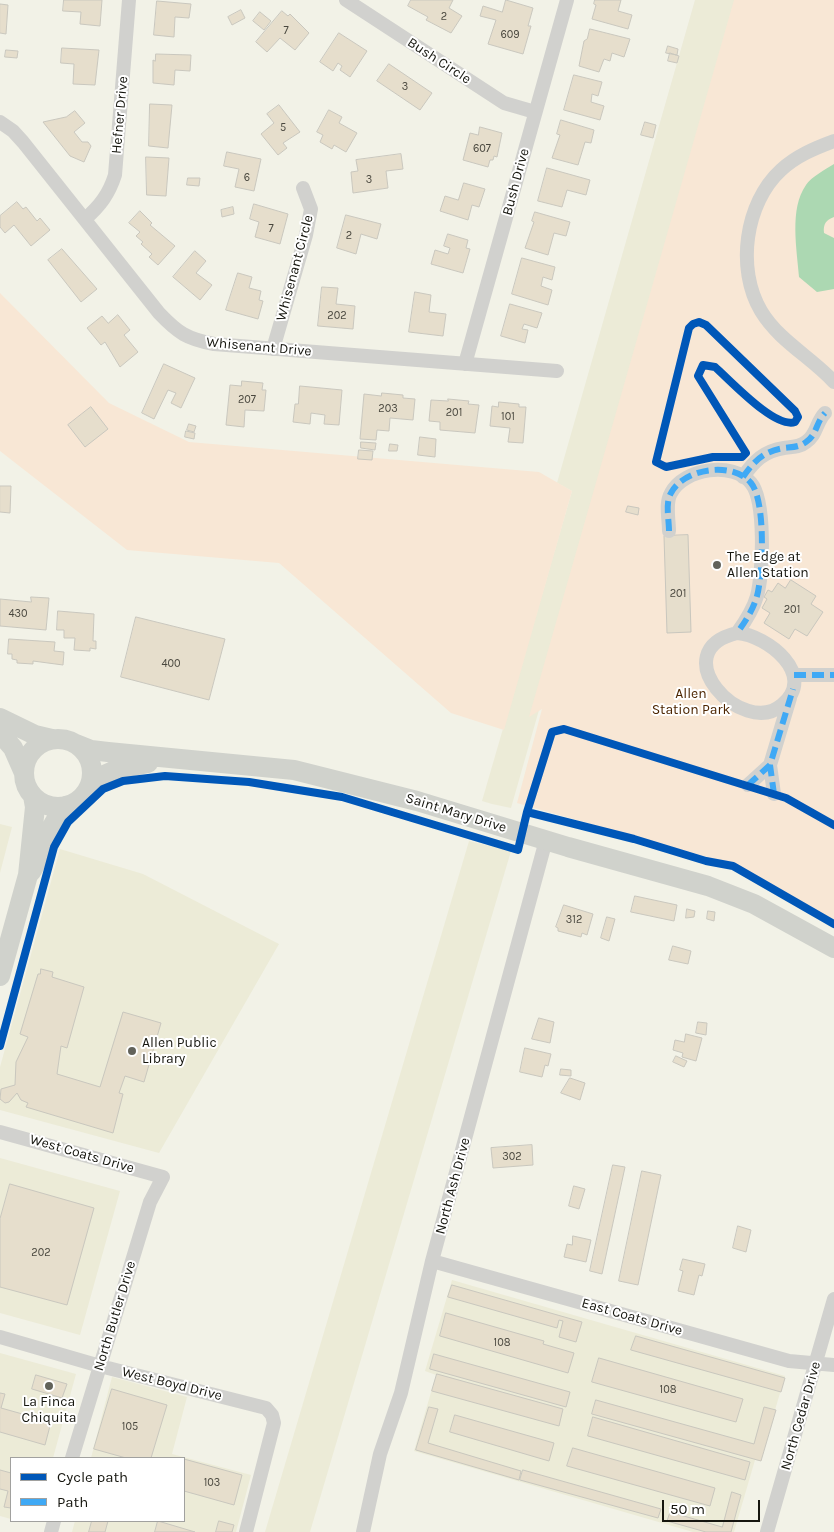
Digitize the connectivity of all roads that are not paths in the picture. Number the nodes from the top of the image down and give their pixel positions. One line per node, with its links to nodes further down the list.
1 (129, 0): 8 (street, Hefner Drive)
2 (346, 0): 4 (street, Bush Circle)
3 (567, 0): 4 (street, Bush Drive)
4 (535, 112): 10 (street, Bush Drive)
5 (0, 122): 8 (street, Whisenant Drive)
6 (834, 141): 12 (street)
7 (303, 188): 9 (street, Whisenant Circle)
8 (86, 219): 9 (street, Whisenant Drive)
9 (273, 349): 10 (street, Whisenant Drive)
10 (466, 364): 11 (street, Whisenant Drive)
11 (557, 371)
12 (834, 382)
13 (825, 413): 14 (street)
14 (743, 477): 15 (street); 16 (street)
15 (669, 531)
16 (737, 633): 17 (street); 19 (street)
17 (794, 675): 18 (street); 19 (street)
18 (834, 675)
19 (792, 690): 25 (street)
20 (0, 718): 22 (street)
21 (0, 733): 26 (street)
22 (52, 740): 23 (street); 26 (street)
23 (76, 744): 24 (street, Saint Mary Drive); 27 (street)
24 (180, 760): 27 (street, Saint Mary Drive); 32 (street, Saint Mary Drive)
25 (770, 765): 28 (street); 29 (street)
26 (24, 773): 30 (street)
27 (91, 782): 31 (street)
28 (748, 785)
29 (774, 794)
30 (32, 796): 31 (street); 33 (street)
31 (64, 806): 33 (street)
32 (546, 840): 34 (street, Saint Mary Drive); 38 (street, North Ash Drive)
33 (28, 875): 35 (street)
34 (834, 948)
35 (0, 976)
36 (0, 1132): 37 (street, West Coats Drive)
37 (164, 1177): 43 (street, North Butler Drive)
38 (432, 1261): 41 (street, East Coats Drive); 46 (street, North Ash Drive)
39 (834, 1299): 41 (street, North Cedar Drive)
40 (0, 1337): 43 (street, West Boyd Drive)
41 (816, 1363): 42 (street, East Coats Drive); 47 (street, North Cedar Drive)
42 (834, 1365)
43 (100, 1366): 44 (street, North Butler Drive); 45 (street, West Boyd Drive)
44 (72, 1457)
45 (246, 1532)
46 (363, 1532)
47 (767, 1532)

